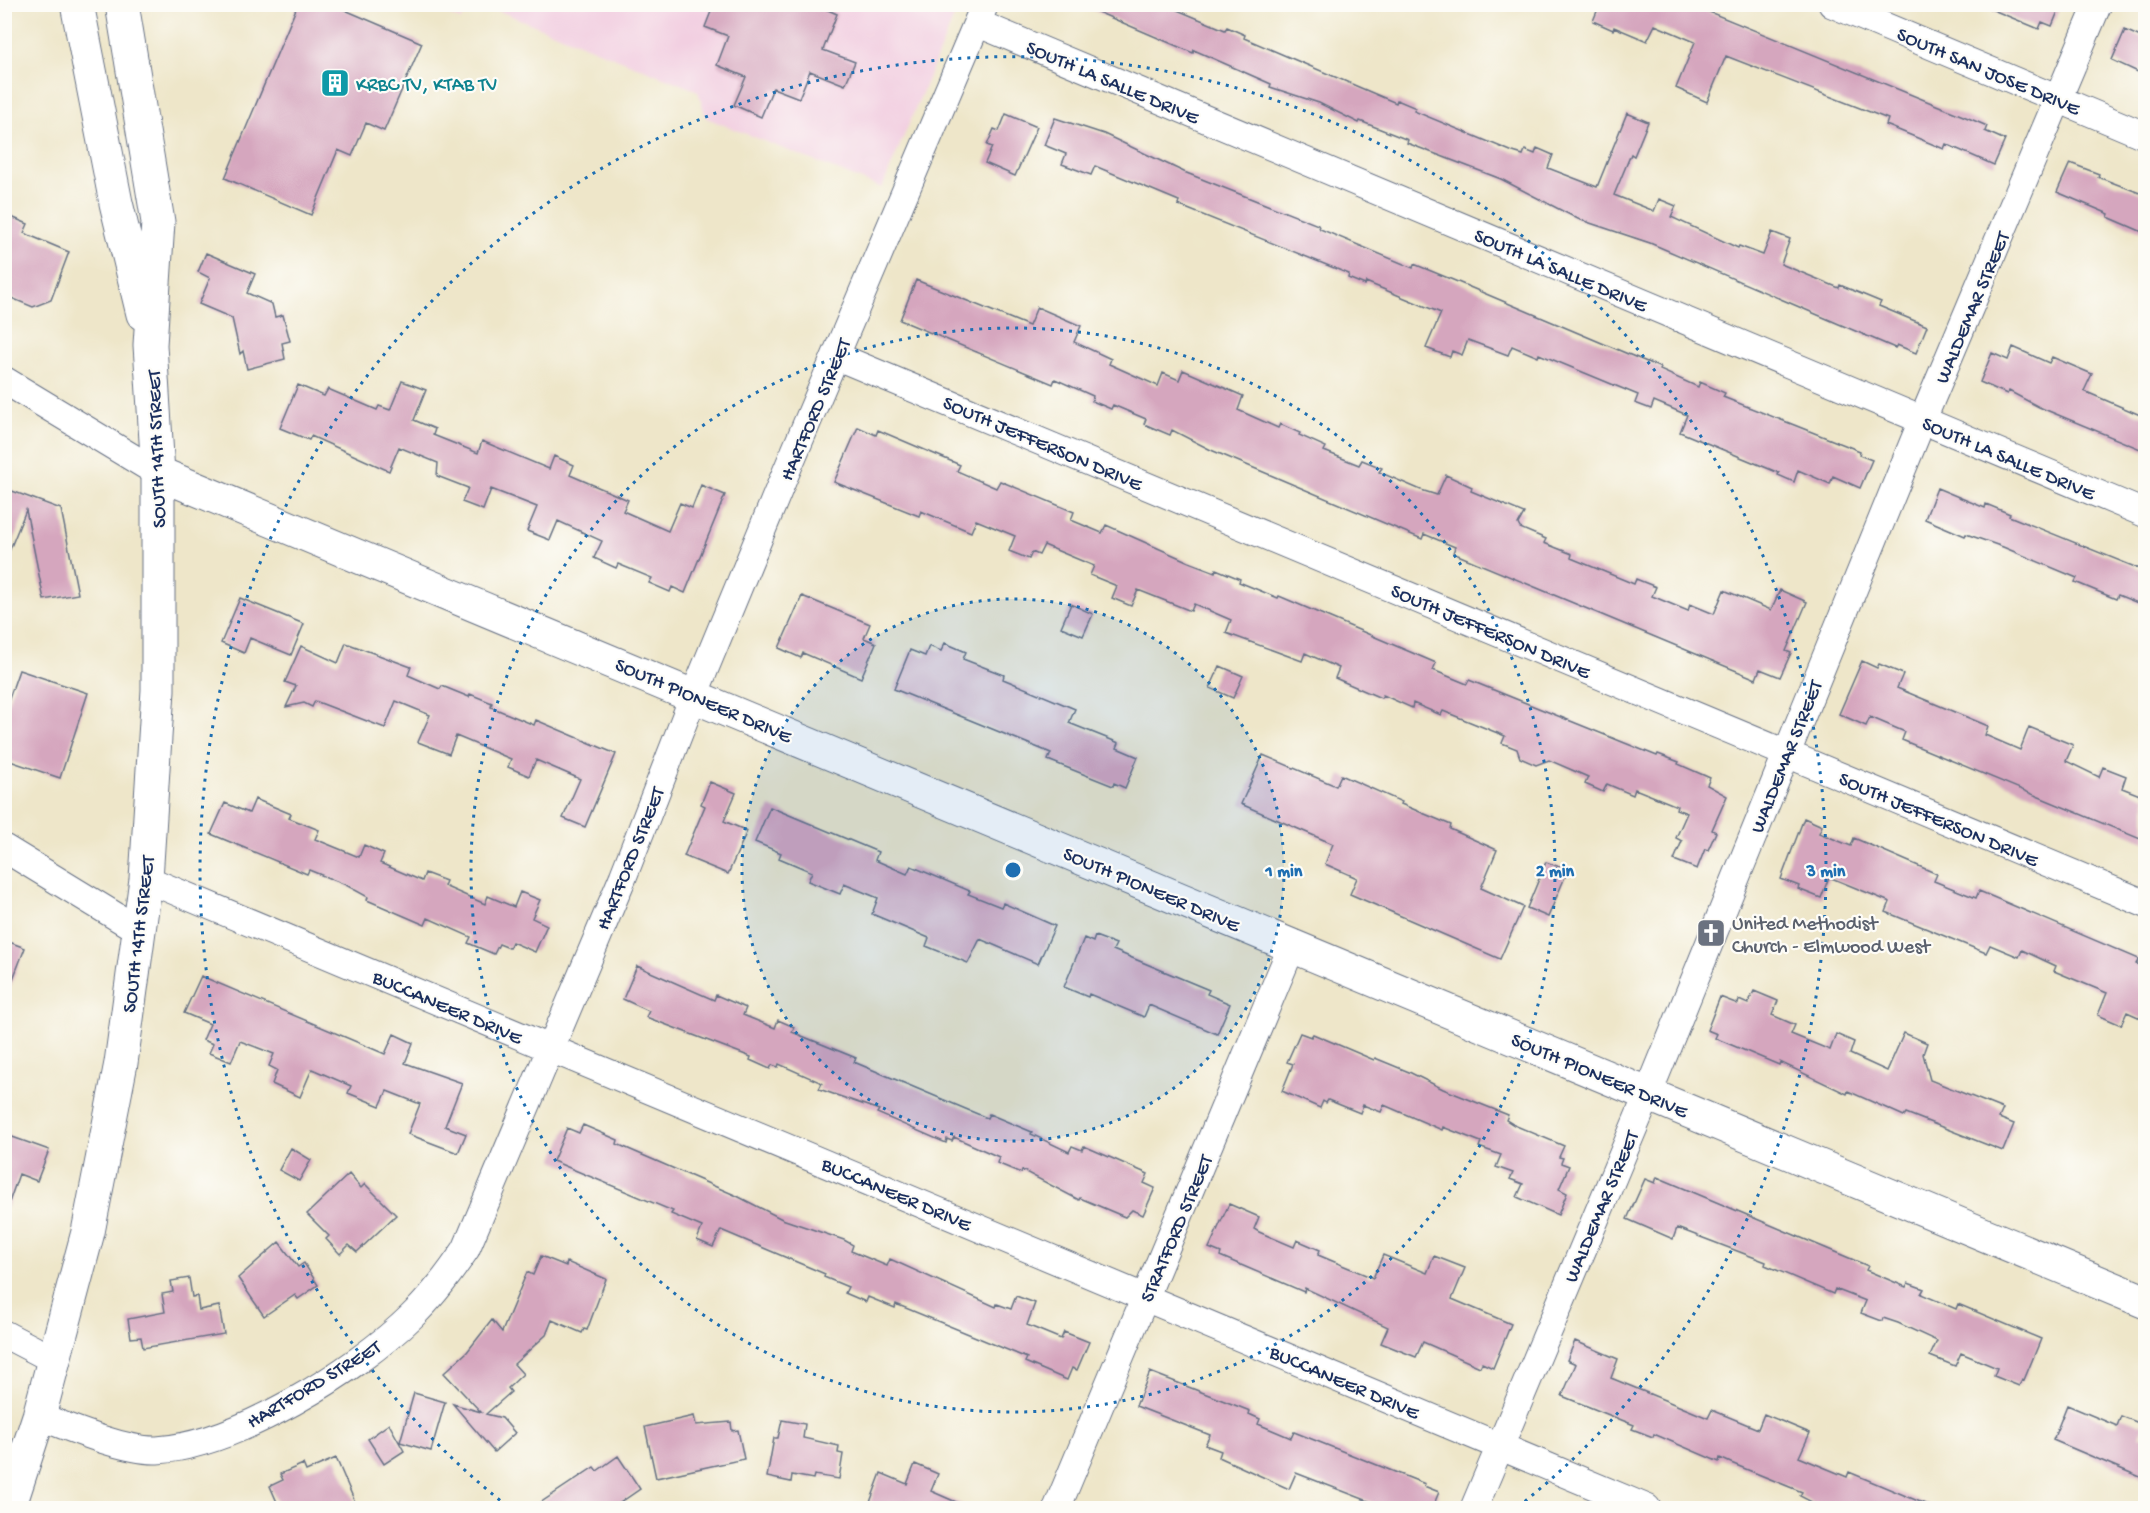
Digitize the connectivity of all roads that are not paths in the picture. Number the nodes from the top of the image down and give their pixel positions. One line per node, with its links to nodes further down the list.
1 (77, 4): 8 (street, SOUTH 14TH STREET)
2 (122, 4): 9 (street, SOUTH 14TH STREET)
3 (1832, 4): 6 (street, SOUTH SAN JOSE DRIVE)
4 (2098, 4): 6 (street, WALDEMAR STREET)
5 (981, 14): 11 (street, HARTFORD STREET); 13 (street, SOUTH LA SALLE DRIVE)
6 (2060, 100): 7 (street, SOUTH SAN JOSE DRIVE); 13 (street, WALDEMAR STREET)
7 (2145, 135)
8 (116, 203): 9 (street); 10 (street, SOUTH 14TH STREET)
9 (158, 222): 10 (street, SOUTH 14TH STREET)
10 (150, 345): 14 (street, SOUTH 14TH STREET)
11 (836, 356): 16 (street, HARTFORD STREET); 17 (street, SOUTH JEFFERSON DRIVE)
12 (4, 380): 14 (street)
13 (1922, 421): 15 (street, SOUTH LA SALLE DRIVE); 17 (street, WALDEMAR STREET)
14 (158, 473): 16 (street, SOUTH PIONEER DRIVE); 19 (street, SOUTH 14TH STREET)
15 (2145, 514)
16 (694, 695): 22 (street, SOUTH PIONEER DRIVE); 23 (street, HARTFORD STREET)
17 (1786, 754): 20 (street, SOUTH JEFFERSON DRIVE); 24 (street, WALDEMAR STREET)
18 (4, 848): 21 (street)
19 (146, 879): 21 (street, SOUTH 14TH STREET); 23 (street, BUCCANEER DRIVE)
20 (2145, 904)
21 (140, 931): 28 (street, SOUTH 14TH STREET)
22 (1292, 946): 24 (street, SOUTH PIONEER DRIVE); 25 (street, STRATFORD STREET)
23 (550, 1049): 25 (street, BUCCANEER DRIVE); 29 (street, HARTFORD STREET)
24 (1648, 1094): 26 (street, SOUTH PIONEER DRIVE); 30 (street, WALDEMAR STREET)
25 (1146, 1297): 30 (street, BUCCANEER DRIVE); 32 (street, STRATFORD STREET)
26 (2145, 1302)
27 (4, 1334): 28 (street)
28 (54, 1360): 29 (street, SOUTH 14TH STREET)
29 (39, 1416): 31 (street, SOUTH 14TH STREET)
30 (1499, 1447): 33 (street, WALDEMAR STREET); 34 (street, BUCCANEER DRIVE)
31 (9, 1509)
32 (1057, 1509)
33 (1474, 1509)
34 (1647, 1509)

